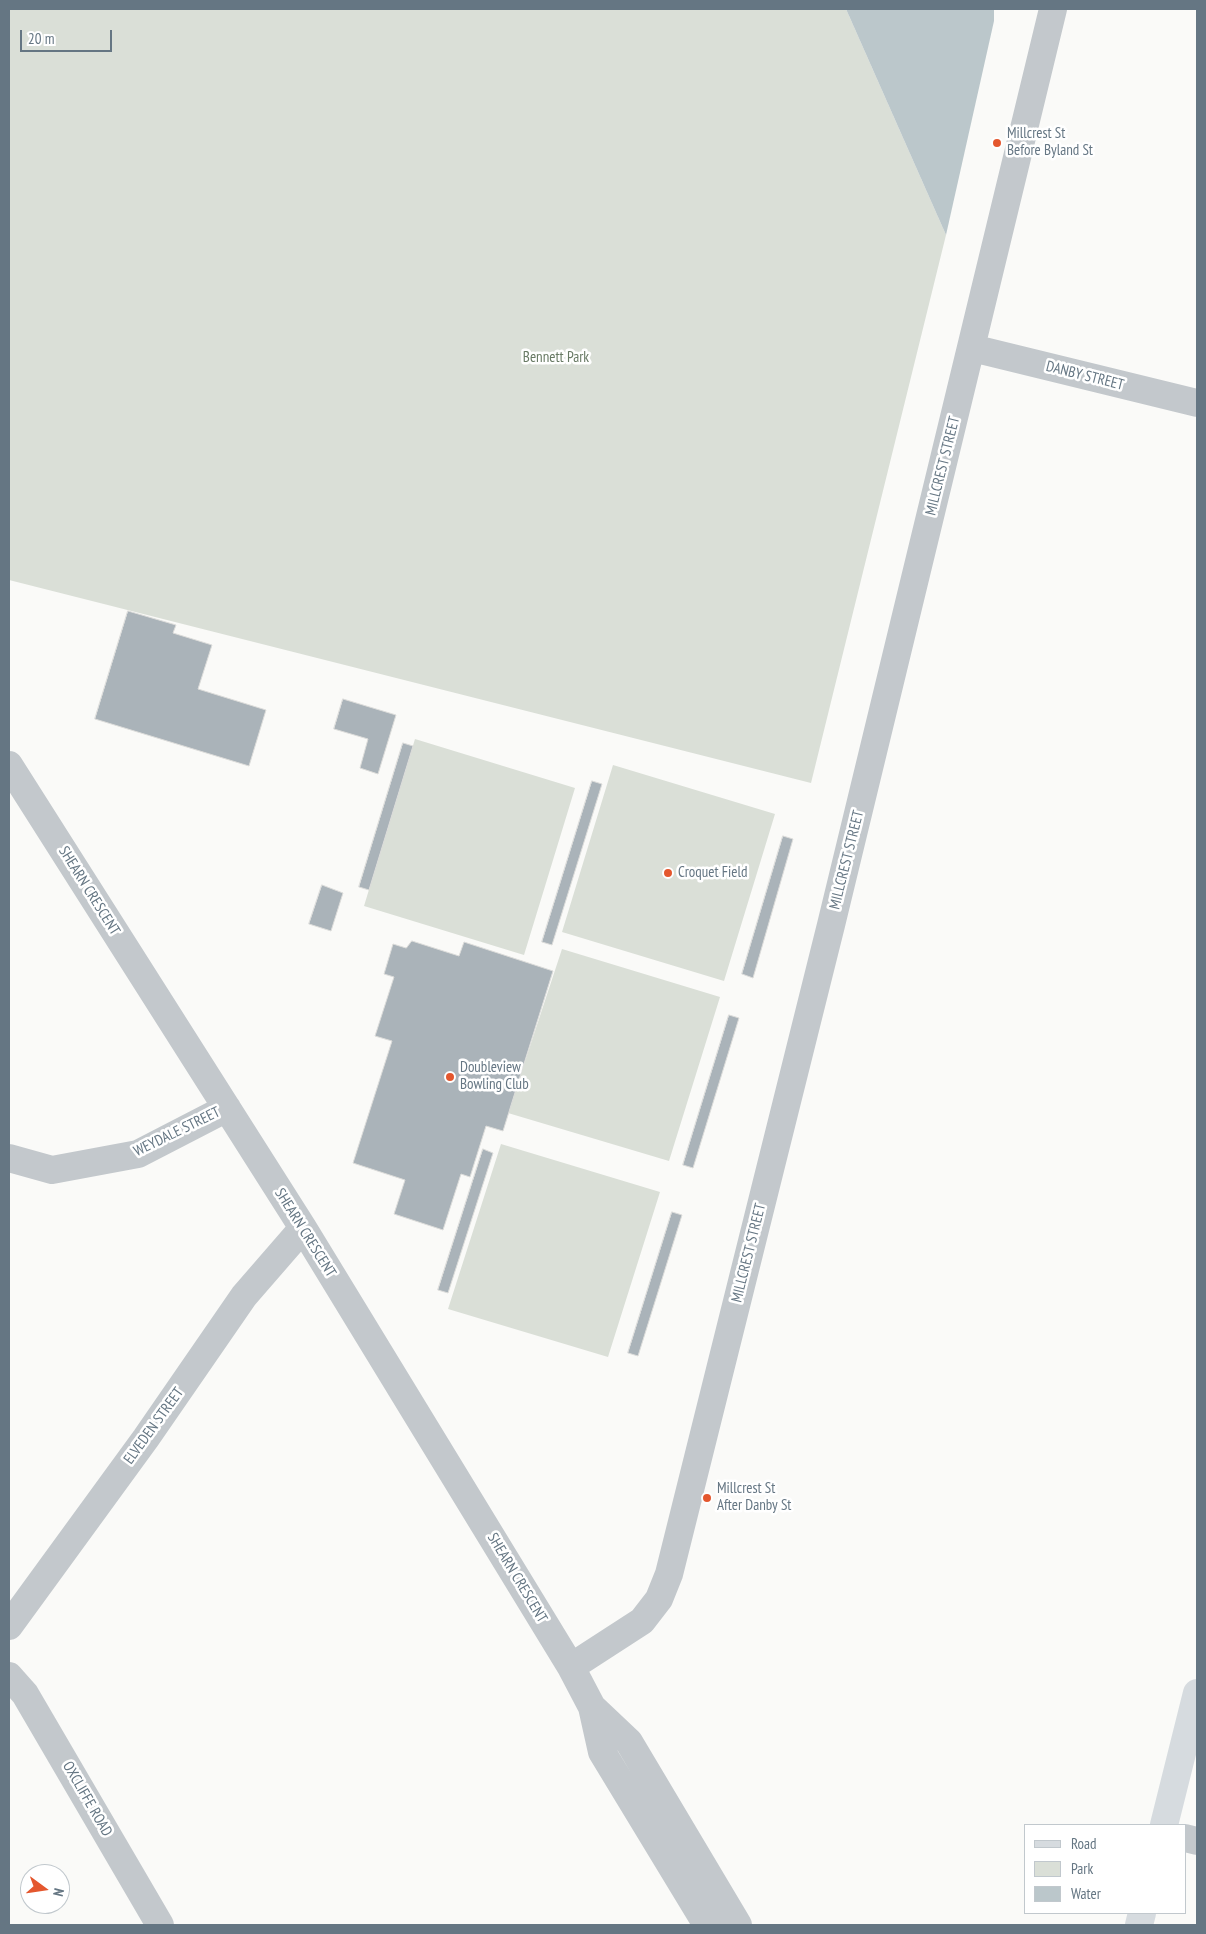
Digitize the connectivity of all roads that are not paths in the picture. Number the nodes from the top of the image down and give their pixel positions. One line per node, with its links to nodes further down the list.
1 (1054, 9): 2 (street, MILLCREST STREET)
2 (972, 348): 3 (street, DANBY STREET); 9 (street, MILLCREST STREET)
3 (1197, 403)
4 (9, 765): 5 (street, SHEARN CRESCENT)
5 (227, 1108): 6 (street, WEYDALE STREET); 7 (street, SHEARN CRESCENT)
6 (9, 1158)
7 (303, 1228): 8 (street, ELVEDEN STREET); 9 (street, SHEARN CRESCENT)
8 (9, 1626)
9 (571, 1667): 12 (street, SHEARN CRESCENT)
10 (9, 1676): 14 (street, OXCLIFFE ROAD)
11 (1197, 1693): 13 (main road)
12 (592, 1707): 15 (street, SHEARN CRESCENT); 16 (street, SHEARN CRESCENT)
13 (1164, 1824)
14 (160, 1925)
15 (706, 1925)
16 (738, 1925)

